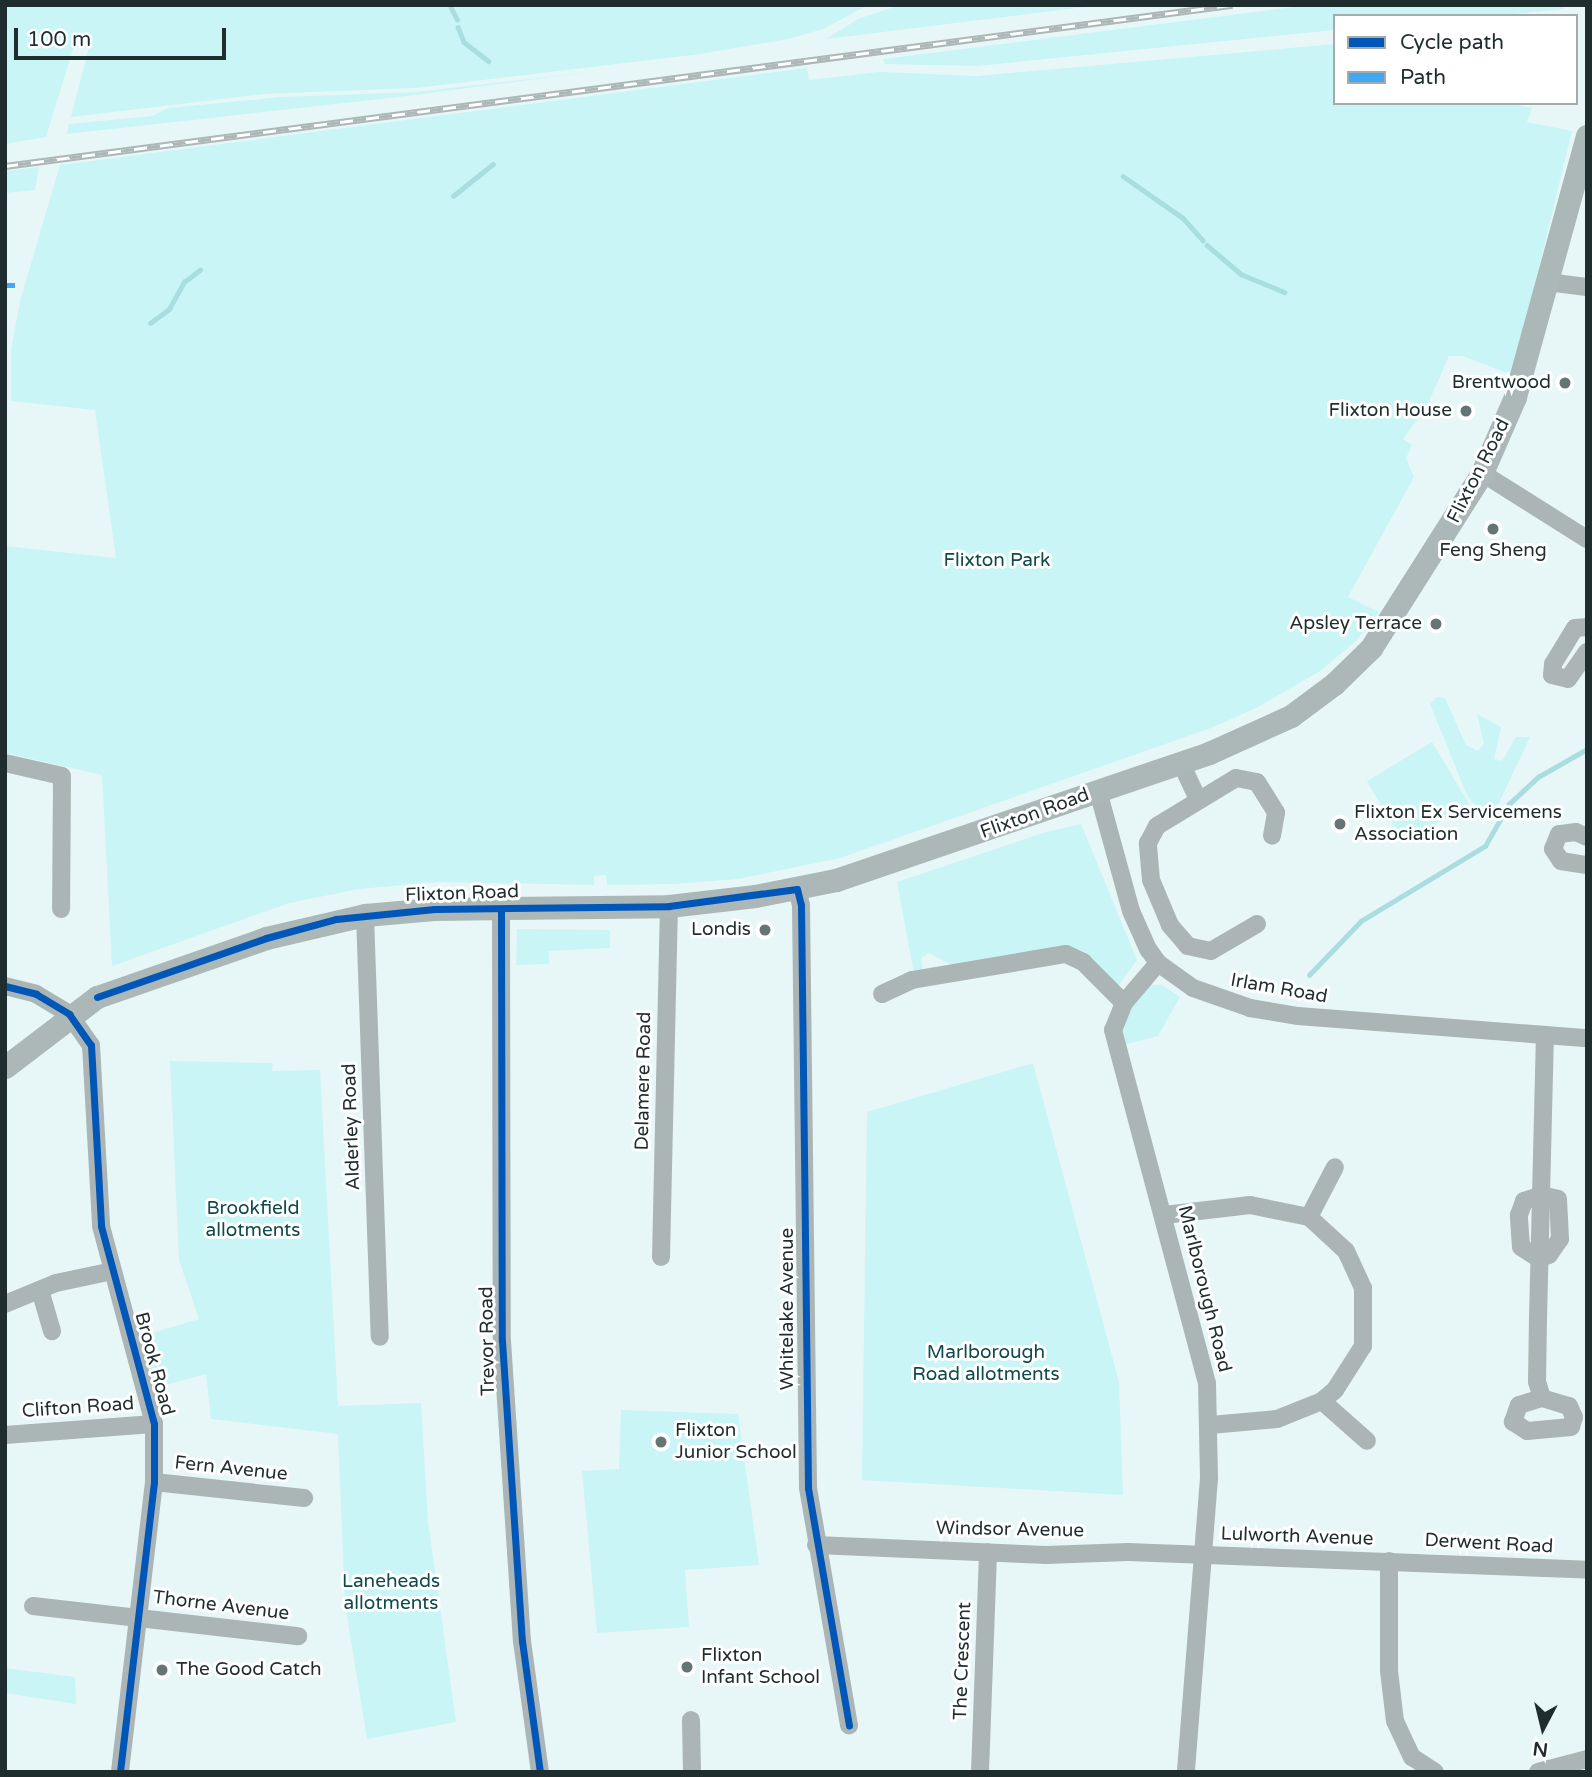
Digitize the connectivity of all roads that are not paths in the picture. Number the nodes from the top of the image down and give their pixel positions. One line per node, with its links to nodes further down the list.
1 (1587, 136): 2 (main road, Flixton Road)
2 (1547, 282): 3 (street); 4 (main road, Flixton Road)
3 (1587, 286)
4 (1482, 473): 5 (street); 9 (main road, Flixton Road)
5 (1587, 539)
6 (1587, 627): 7 (street)
7 (1587, 652)
8 (5, 763): 18 (street)
9 (1181, 763): 10 (main road, Flixton Road); 11 (street)
10 (1098, 792): 15 (main road, Flixton Road); 21 (street, Irlam Road)
11 (1198, 799): 12 (street); 20 (street)
12 (1272, 836)
13 (1587, 837): 14 (street)
14 (1587, 865)
15 (797, 888): 16 (main road, Flixton Road); 46 (street, Whitelake Avenue)
16 (668, 906): 17 (main road, Flixton Road); 32 (street, Delamere Road)
17 (501, 908): 19 (main road, Flixton Road); 59 (street, Trevor Road)
18 (61, 909)
19 (365, 915): 25 (main road, Flixton Road); 37 (street, Alderley Road)
20 (1257, 924)
21 (1158, 963): 24 (street, Marlborough Road); 26 (street, Irlam Road)
22 (5, 986): 25 (street)
23 (882, 994): 24 (street)
24 (1124, 1003): 30 (street, Marlborough Road)
25 (69, 1014): 28 (main road, Flixton Road); 33 (street, Brook Road)
26 (1545, 1035): 27 (street, Irlam Road); 38 (street)
27 (1587, 1038)
28 (5, 1067)
29 (1335, 1167): 31 (street)
30 (1164, 1215): 31 (street); 41 (street, Marlborough Road)
31 (1309, 1217): 39 (street)
32 (661, 1257)
33 (113, 1271): 34 (street); 40 (street, Brook Road)
34 (40, 1290): 35 (street); 36 (street)
35 (5, 1304)
36 (52, 1331)
37 (380, 1337)
38 (1542, 1398)
39 (1322, 1401): 41 (street); 43 (street)
40 (154, 1424): 42 (street, Clifton Road); 44 (street, Brook Road)
41 (1210, 1425): 48 (street, Marlborough Road)
42 (5, 1435)
43 (1367, 1441)
44 (154, 1482): 45 (street, Fern Avenue); 52 (street, Brook Road)
45 (304, 1498)
46 (816, 1545): 47 (street, Windsor Avenue); 55 (street, Whitelake Avenue)
47 (988, 1552): 48 (street, Windsor Avenue); 61 (street, The Crescent)
48 (1204, 1555): 49 (street, Lulworth Avenue); 62 (street, Marlborough Road)
49 (1389, 1561): 50 (street, Derwent Road); 57 (street)
50 (1587, 1570)
51 (34, 1606): 52 (street, Thorne Avenue)
52 (138, 1617): 53 (street, Thorne Avenue); 58 (street, Brook Road)
53 (298, 1636)
54 (691, 1720): 60 (street)
55 (849, 1725)
56 (1587, 1759): 63 (street)
57 (1422, 1769)
58 (120, 1772)
59 (540, 1772)
60 (692, 1772)
61 (980, 1772)
62 (1186, 1772)
63 (1538, 1772)

